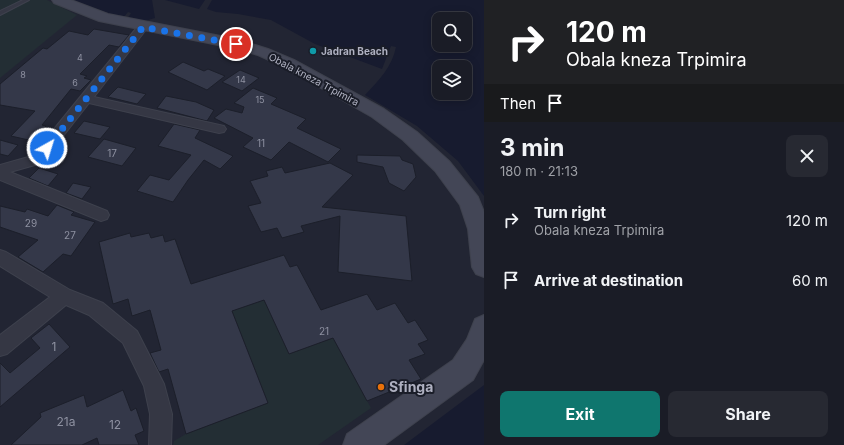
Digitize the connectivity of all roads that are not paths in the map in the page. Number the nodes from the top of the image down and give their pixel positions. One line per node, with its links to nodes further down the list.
1 (27, 0): 3 (lane)
2 (59, 0): 4 (street, Obala kneza Trpimira)
3 (0, 13)
4 (143, 27): 5 (street); 11 (street, Obala kneza Trpimira)
5 (86, 99): 6 (street); 7 (street)
6 (219, 129)
7 (0, 170)
8 (0, 174): 9 (street)
9 (100, 215)
10 (0, 257): 12 (street)
11 (484, 267)
12 (64, 296): 14 (street); 15 (street)
13 (484, 327): 16 (street)
14 (0, 347)
15 (160, 445)
16 (358, 445)

